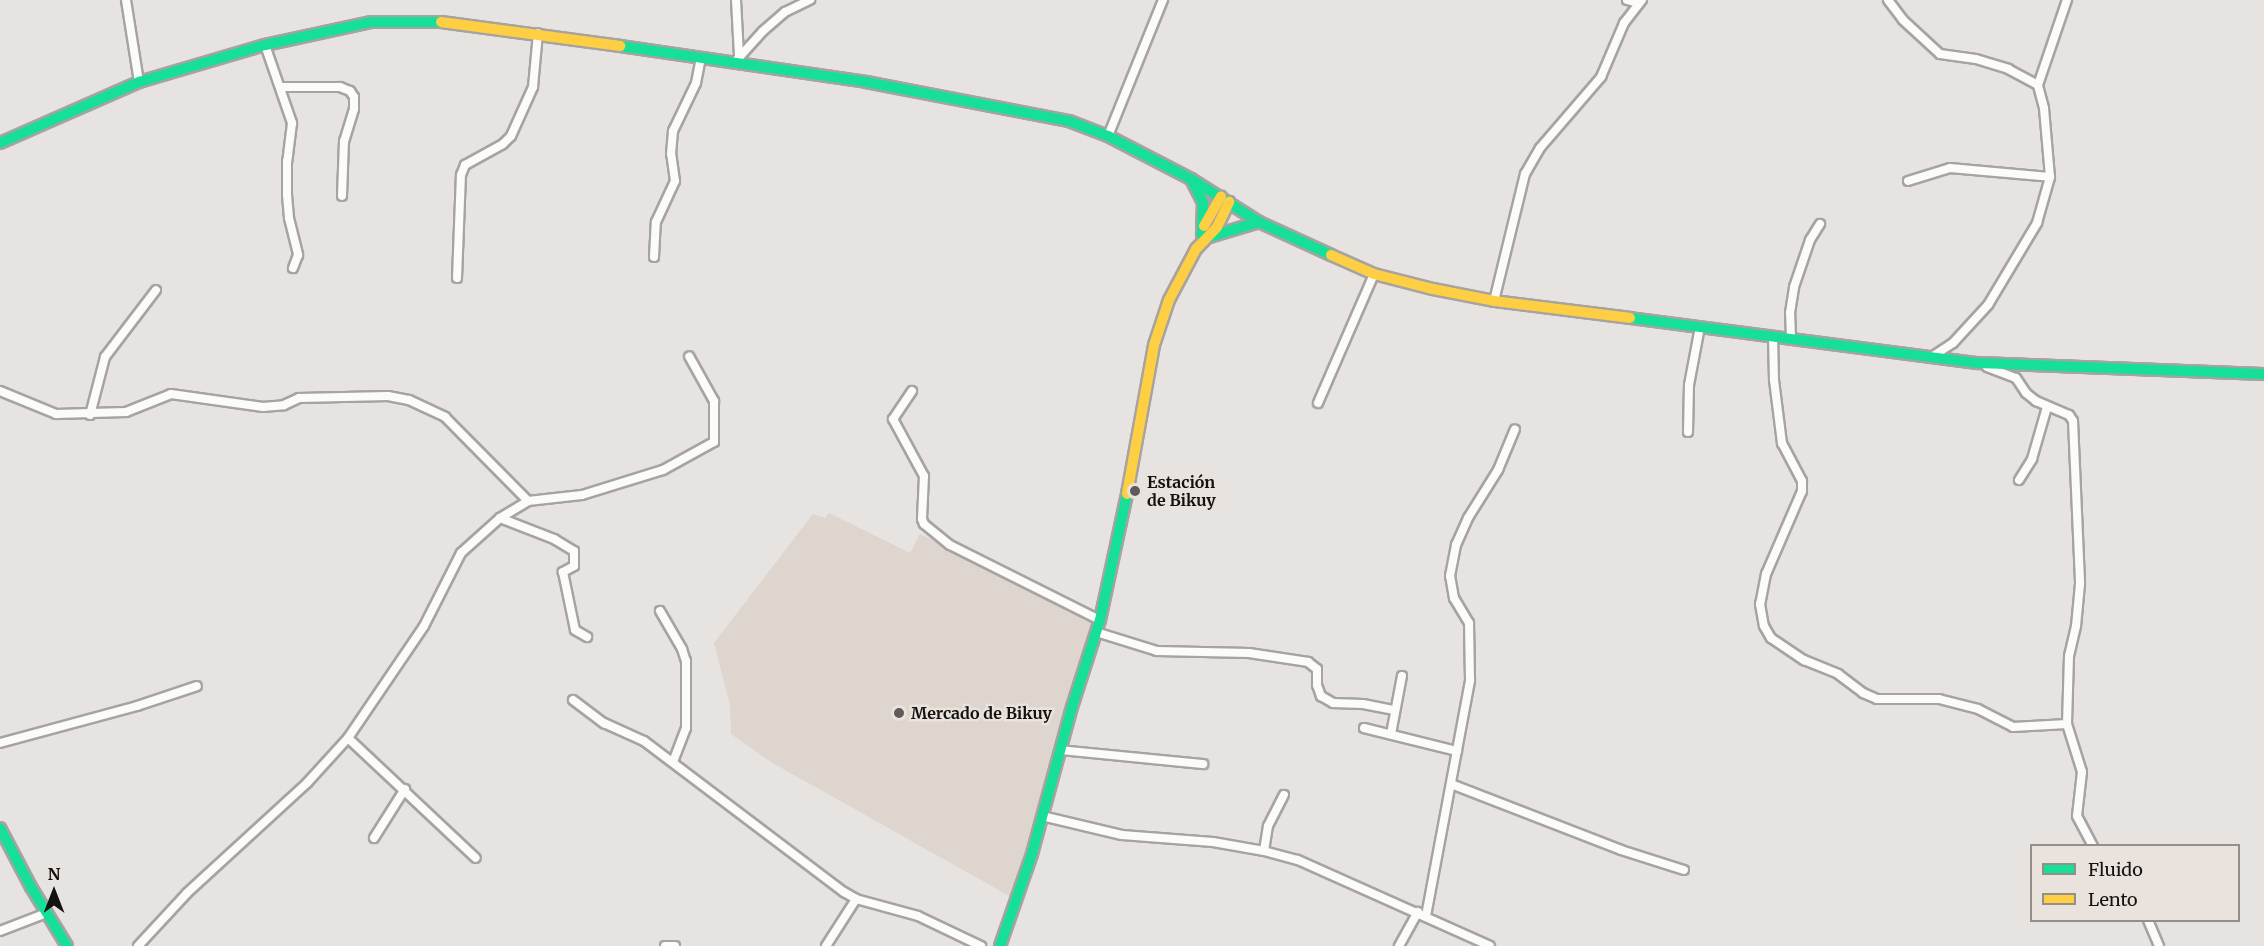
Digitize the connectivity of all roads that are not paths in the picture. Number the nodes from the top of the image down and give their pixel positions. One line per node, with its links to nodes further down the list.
1 (126, 0): 13 (street)
2 (736, 0): 12 (street)
3 (810, 0): 12 (street)
4 (1163, 0): 16 (street)
5 (1627, 0): 8 (street)
6 (1888, 0): 14 (street)
7 (2067, 0): 14 (street)
8 (1640, 1): 31 (street)
9 (538, 33): 10 (main road); 11 (main road); 29 (street)
10 (266, 45): 13 (main road); 15 (street)
11 (701, 58): 12 (main road); 26 (street)
12 (737, 59): 16 (main road)
13 (139, 82): 17 (main road)
14 (2038, 85): 18 (street)
15 (282, 87): 21 (street); 27 (street)
16 (1108, 136): 19 (main road)
17 (0, 143)
18 (2050, 177): 20 (street); 36 (street)
19 (1191, 179): 22 (main road); 25 (main road)
20 (1908, 181)
21 (342, 196)
22 (1225, 199): 23 (main road); 25 (main road)
23 (1259, 222): 25 (main road); 28 (main road)
24 (1820, 224): 34 (street)
25 (1203, 238): 50 (main road)
26 (654, 257)
27 (293, 268)
28 (1374, 274): 31 (main road); 41 (street)
29 (457, 278)
30 (156, 290): 43 (street)
31 (1494, 301): 32 (main road)
32 (1700, 327): 33 (main road); 45 (street)
33 (1773, 336): 34 (main road); 57 (street)
34 (1791, 338): 36 (main road)
35 (688, 356): 47 (street)
36 (1929, 358): 37 (main road)
37 (1978, 363): 38 (main road); 42 (street)
38 (2264, 374)
39 (0, 391): 43 (street)
40 (912, 391): 50 (street)
41 (1318, 402)
42 (2047, 407): 46 (street); 57 (street)
43 (90, 415): 47 (street)
44 (1515, 429): 63 (street)
45 (1688, 432)
46 (2019, 480)
47 (528, 501): 48 (street)
48 (501, 518): 52 (street); 60 (street)
49 (660, 611): 64 (street)
50 (1100, 620): 51 (main road)
51 (1096, 632): 56 (street); 62 (main road)
52 (587, 637)
53 (1402, 676): 56 (street)
54 (197, 686): 61 (street)
55 (573, 700): 64 (street)
56 (1394, 710): 59 (street)
57 (2067, 724): 72 (street)
58 (1364, 728): 59 (street)
59 (1391, 734): 63 (street)
60 (348, 738): 67 (street); 82 (street)
61 (0, 743)
62 (1060, 750): 65 (street); 69 (main road)
63 (1457, 751): 66 (street)
64 (673, 762): 76 (street)
65 (1203, 764)
66 (1451, 784): 75 (street); 78 (street)
67 (405, 789): 71 (street); 74 (street)
68 (1284, 795): 73 (street)
69 (1042, 816): 73 (street); 87 (main road)
70 (0, 828): 77 (main road)
71 (374, 837)
72 (2092, 844)
73 (1264, 851): 78 (street)
74 (476, 858)
75 (1684, 870)
76 (856, 899): 85 (street); 86 (street)
77 (47, 913): 80 (street); 81 (main road)
78 (1422, 914): 88 (street); 89 (street)
79 (2148, 922): 90 (street)
80 (0, 931)
81 (67, 946)
82 (138, 946)
83 (664, 946): 84 (street)
84 (675, 946)
85 (826, 946)
86 (981, 946)
87 (1000, 946)
88 (1399, 946)
89 (1491, 946)
90 (2160, 946)

